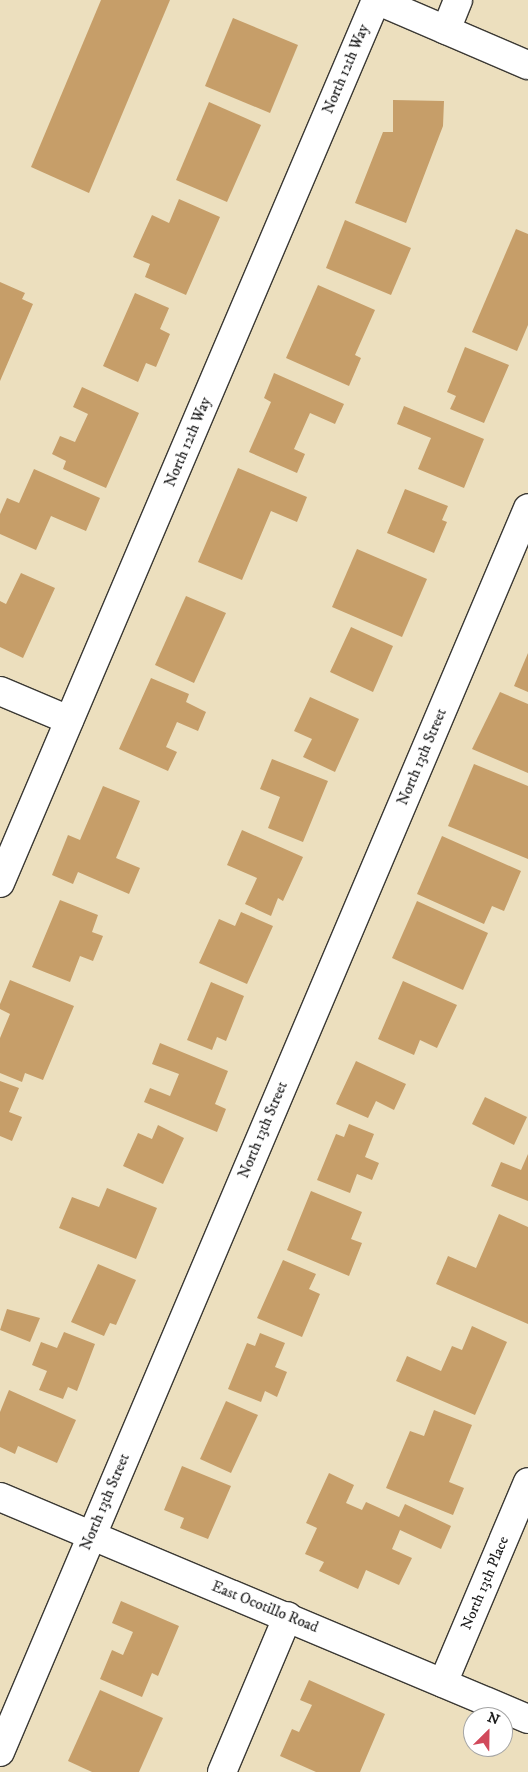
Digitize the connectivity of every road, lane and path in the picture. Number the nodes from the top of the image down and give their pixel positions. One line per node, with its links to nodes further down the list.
1 (376, 0): 3 (street); 7 (street, North 12th Way)
2 (458, 0): 3 (street)
3 (446, 30): 4 (street)
4 (528, 65)
5 (528, 508): 11 (street, North 13th Street)
6 (0, 691): 7 (street)
7 (69, 720): 8 (street, North 12th Way)
8 (0, 883)
9 (528, 1482): 13 (street, North 13th Place)
10 (0, 1497): 11 (street, East Ocotillo Road)
11 (90, 1536): 12 (street, East Ocotillo Road); 15 (street, North 13th Street)
12 (288, 1616): 13 (street, East Ocotillo Road); 16 (street)
13 (443, 1683): 14 (street, East Ocotillo Road)
14 (528, 1719)
15 (0, 1752)
16 (222, 1772)

